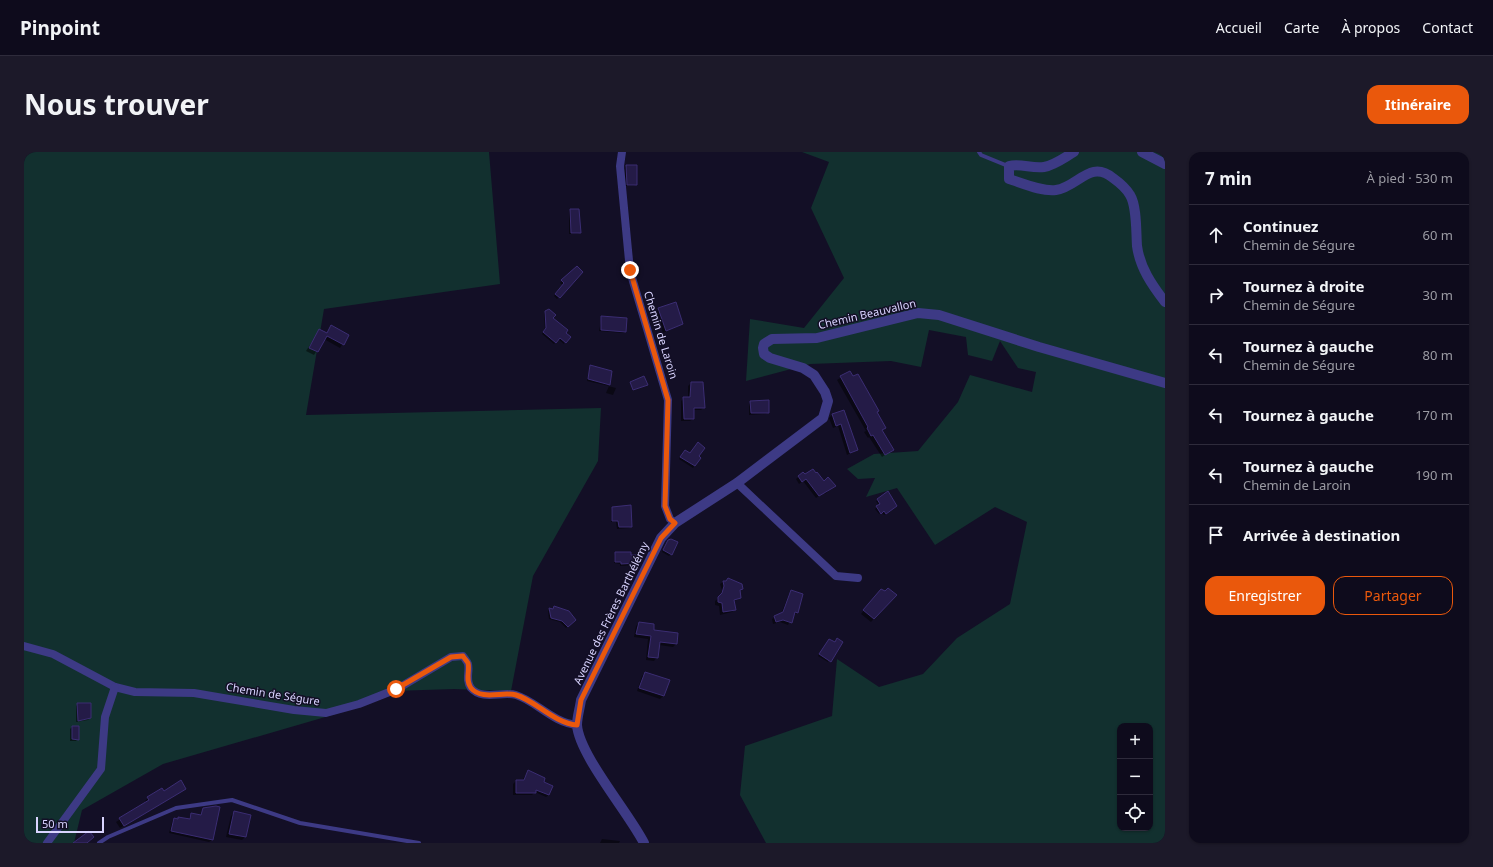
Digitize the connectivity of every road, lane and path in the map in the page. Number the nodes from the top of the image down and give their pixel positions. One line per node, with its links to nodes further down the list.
1 (622, 152): 10 (street, Chemin de Laroin)
2 (979, 152): 6 (lane)
3 (1074, 152): 6 (street)
4 (1142, 152): 5 (street)
5 (1165, 164)
6 (1009, 166): 7 (street)
7 (1165, 302)
8 (1165, 383): 9 (street, Chemin Beauvallon)
9 (737, 483): 10 (street, Chemin Beauvallon); 11 (street)
10 (675, 523): 14 (street, Avenue des Frères Barthélémy)
11 (858, 578)
12 (24, 646): 13 (street, Chemin de Ségure)
13 (115, 687): 14 (street, Chemin de Ségure); 15 (street)
14 (577, 725): 18 (street, Avenue des Frères Barthélémy)
15 (47, 843)
16 (99, 843): 17 (lane)
17 (419, 843)
18 (644, 843)

